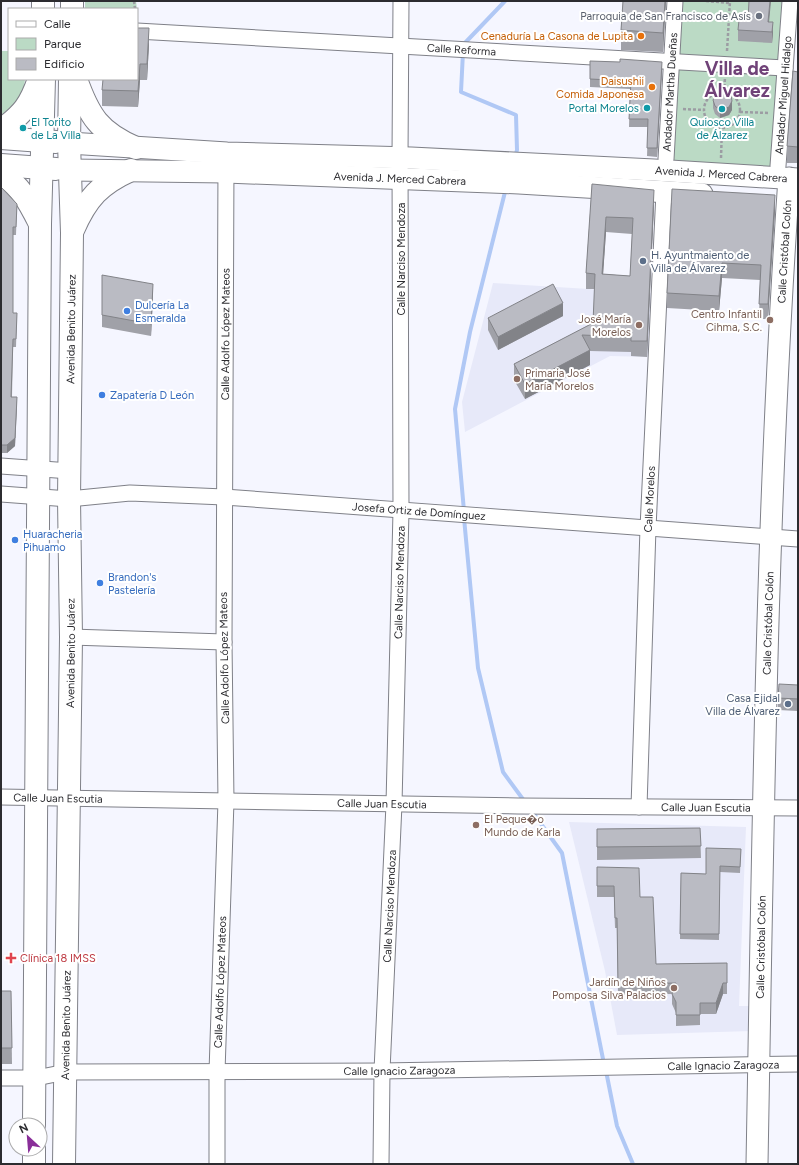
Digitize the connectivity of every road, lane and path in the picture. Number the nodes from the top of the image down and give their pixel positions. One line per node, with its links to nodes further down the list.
1 (401, 1): 7 (street, Calle Narciso Mendoza)
2 (675, 1): 8 (street, Andador Martha Dueñas)
3 (706, 1): 5 (path)
4 (790, 1): 10 (street, Andador Miguel Hidalgo)
5 (729, 2): 9 (path)
6 (138, 31): 7 (street, Calle Reforma)
7 (401, 47): 8 (street, Calle Reforma); 26 (street, Calle Narciso Mendoza)
8 (671, 62): 9 (street, Calle Reforma); 16 (street, Andador Martha Dueñas)
9 (726, 65): 10 (street, Calle Reforma); 15 (path)
10 (785, 68): 19 (street, Andador Miguel Hidalgo)
11 (39, 80): 21 (main road)
12 (44, 80): 23 (main road)
13 (70, 80): 24 (main road, Avenida Benito Juárez)
14 (76, 80): 25 (main road)
15 (724, 92): 17 (path); 18 (path)
16 (669, 108): 17 (path); 27 (street, Andador Martha Dueñas)
17 (704, 110): 20 (path)
18 (740, 112): 19 (path); 20 (path)
19 (782, 113): 36 (street, Andador Miguel Hidalgo)
20 (722, 127): 29 (path)
21 (1, 130)
22 (1, 138): 23 (main road)
23 (43, 140): 24 (main road); 31 (main road)
24 (69, 143): 25 (main road, Avenida J. Merced Cabrera); 32 (main road, Avenida Benito Juárez)
25 (136, 148): 28 (main road, Avenida J. Merced Cabrera)
26 (400, 157): 28 (main road, Avenida J. Merced Cabrera); 34 (main road, Avenida J. Merced Cabrera); 37 (street, Calle Narciso Mendoza)
27 (666, 159)
28 (226, 162): 33 (main road, Avenida J. Merced Cabrera); 37 (main road, Avenida J. Merced Cabrera); 48 (street, Calle Adolfo López Mateos)
29 (720, 162)
30 (1, 165): 31 (main road, Avenida J. Merced Cabrera)
31 (42, 168): 32 (main road, Avenida J. Merced Cabrera); 41 (main road)
32 (70, 170): 33 (main road, Avenida J. Merced Cabrera); 42 (main road, Avenida Benito Juárez)
33 (131, 170): 42 (main road)
34 (511, 173): 36 (main road, Avenida J. Merced Cabrera); 37 (main road, Avenida J. Merced Cabrera); 38 (main road, Avenida J. Merced Cabrera)
35 (1, 174): 41 (main road)
36 (788, 174): 40 (main road, Calle Cristóbal Colón)
37 (400, 179): 50 (street, Calle Narciso Mendoza)
38 (664, 192): 39 (main road, Avenida J. Merced Cabrera); 51 (street, Calle Morelos)
39 (722, 195)
40 (784, 199): 52 (main road, Calle Cristóbal Colón)
41 (40, 224): 44 (main road)
42 (72, 233): 45 (main road, Avenida Benito Juárez)
43 (1, 466): 44 (street)
44 (39, 468): 45 (street); 47 (main road)
45 (70, 470): 49 (main road, Avenida Benito Juárez)
46 (1, 494): 47 (street, Josefa Ortiz de Domínguez)
47 (38, 497): 49 (street, Josefa Ortiz de Domínguez); 57 (main road)
48 (224, 497): 49 (street, Josefa Ortiz de Domínguez); 50 (street, Josefa Ortiz de Domínguez); 55 (street, Calle Adolfo López Mateos)
49 (69, 499): 54 (main road, Avenida Benito Juárez)
50 (401, 511): 51 (street, Josefa Ortiz de Domínguez); 60 (street, Calle Narciso Mendoza)
51 (648, 528): 52 (street, Josefa Ortiz de Domínguez); 61 (street, Calle Morelos)
52 (769, 536): 53 (street, Josefa Ortiz de Domínguez); 62 (main road, Calle Cristóbal Colón)
53 (798, 539)
54 (70, 637): 55 (street); 58 (main road, Avenida Benito Juárez)
55 (224, 642): 59 (street, Calle Adolfo López Mateos)
56 (1, 797): 57 (street, Calle Juan Escutia)
57 (36, 798): 58 (street, Calle Juan Escutia); 70 (main road)
58 (68, 798): 59 (street, Calle Juan Escutia); 67 (main road, Avenida Benito Juárez)
59 (226, 801): 60 (street, Calle Juan Escutia); 68 (street, Calle Adolfo López Mateos)
60 (394, 804): 61 (street, Calle Juan Escutia); 66 (street, Calle Narciso Mendoza)
61 (639, 807): 62 (street, Calle Juan Escutia)
62 (762, 807): 63 (street, Calle Juan Escutia); 64 (main road, Calle Cristóbal Colón)
63 (798, 808)
64 (759, 1064): 65 (street, Calle Ignacio Zaragoza); 66 (street, Calle Ignacio Zaragoza); 75 (main road, Calle Cristóbal Colón)
65 (798, 1064)
66 (382, 1071): 68 (street, Calle Ignacio Zaragoza); 74 (street, Calle Narciso Mendoza)
67 (66, 1072): 68 (street, Calle Ignacio Zaragoza); 70 (street, Calle Ignacio Zaragoza); 72 (main road, Avenida Benito Juárez)
68 (217, 1072): 73 (street, Calle Adolfo López Mateos)
69 (1, 1078): 70 (street, Calle Ignacio Zaragoza)
70 (36, 1078): 71 (main road)
71 (34, 1117)
72 (64, 1164)
73 (217, 1164)
74 (381, 1164)
75 (757, 1164)

